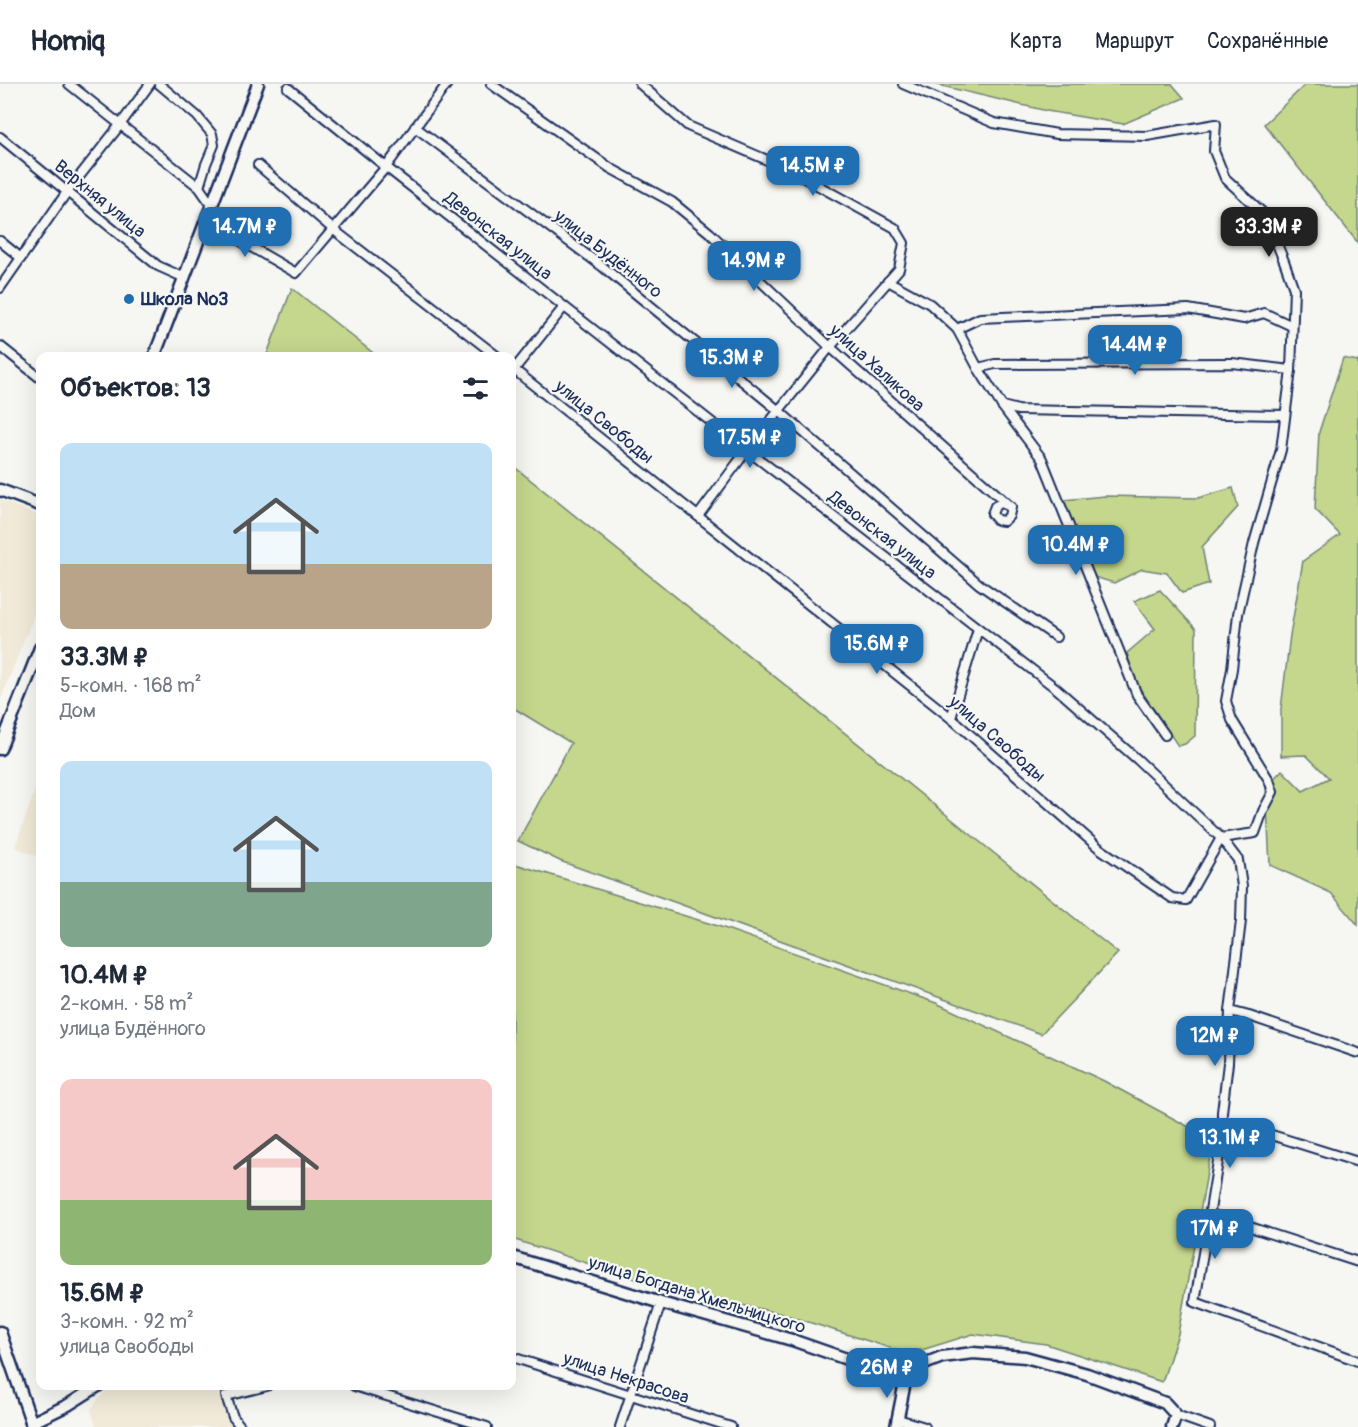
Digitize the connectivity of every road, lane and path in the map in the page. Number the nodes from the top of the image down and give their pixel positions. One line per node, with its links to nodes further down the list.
1 (69, 84): 10 (street)
2 (150, 84): 10 (street)
3 (159, 84): 15 (street)
4 (258, 84): 17 (street)
5 (447, 84): 11 (street)
6 (491, 84): 29 (street, улица Халикова)
7 (640, 84): 23 (street)
8 (903, 84): 26 (street)
9 (288, 88): 14 (street, Девонская улица)
10 (120, 125): 15 (street); 16 (street)
11 (416, 127): 14 (street); 38 (street, улица Будённого)
12 (0, 136): 16 (street, Верхняя улица)
13 (258, 165): 19 (street)
14 (386, 168): 19 (street); 25 (street, Девонская улица)
15 (200, 187): 17 (street)
16 (67, 192): 21 (street); 22 (street, Верхняя улица)
17 (211, 204): 18 (street)
18 (206, 221): 19 (street); 22 (street)
19 (334, 230): 31 (street)
20 (0, 241): 21 (street)
21 (21, 258): 24 (street)
22 (185, 278): 30 (street)
23 (888, 280): 27 (street); 29 (street)
24 (0, 288)
25 (564, 307): 32 (street); 40 (street, Девонская улица)
26 (1292, 326): 27 (street); 34 (street)
27 (957, 329): 33 (street)
28 (0, 346): 36 (street)
29 (830, 347): 38 (street); 43 (street, улица Халикова)
30 (155, 352)
31 (492, 352)
32 (516, 365)
33 (978, 368): 34 (street); 37 (street)
34 (1291, 370): 39 (street)
35 (516, 373): 44 (street, улица Свободы)
36 (36, 375)
37 (1002, 406): 39 (street); 49 (street)
38 (779, 411): 40 (street); 46 (street, улица Будённого)
39 (1285, 415): 51 (street)
40 (747, 450): 44 (street); 45 (street, Девонская улица)
41 (0, 490): 42 (street)
42 (36, 504)
43 (1011, 507)
44 (698, 516): 48 (street, улица Свободы)
45 (978, 628): 48 (street); 51 (street, Девонская улица)
46 (1056, 637)
47 (36, 658): 50 (street)
48 (951, 718): 51 (street, улица Свободы)
49 (1165, 735)
50 (0, 749)
51 (1221, 838): 52 (street, Девонская улица)
52 (1230, 1011): 53 (street); 54 (street, Девонская улица)
53 (1358, 1053)
54 (1222, 1122): 55 (street); 56 (street, Девонская улица)
55 (1358, 1162)
56 (1210, 1214): 58 (street); 62 (street, Девонская улица)
57 (516, 1258): 59 (street, улица Богдана Хмельницкого)
58 (1358, 1263)
59 (661, 1303): 63 (street, улица Богдана Хмельницкого); 67 (street)
60 (0, 1332): 70 (street)
61 (516, 1358): 67 (street, улица Некрасова)
62 (1358, 1361)
63 (906, 1377): 68 (street); 69 (street)
64 (92, 1390): 70 (street)
65 (251, 1390): 71 (street)
66 (367, 1390): 72 (street)
67 (630, 1394): 73 (street); 74 (street, улица Некрасова)
68 (1176, 1415): 76 (street); 77 (street)
69 (897, 1423): 75 (street)
70 (32, 1425)
71 (241, 1427)
72 (487, 1427)
73 (620, 1427)
74 (731, 1427)
75 (925, 1427)
76 (1172, 1427)
77 (1210, 1427)

